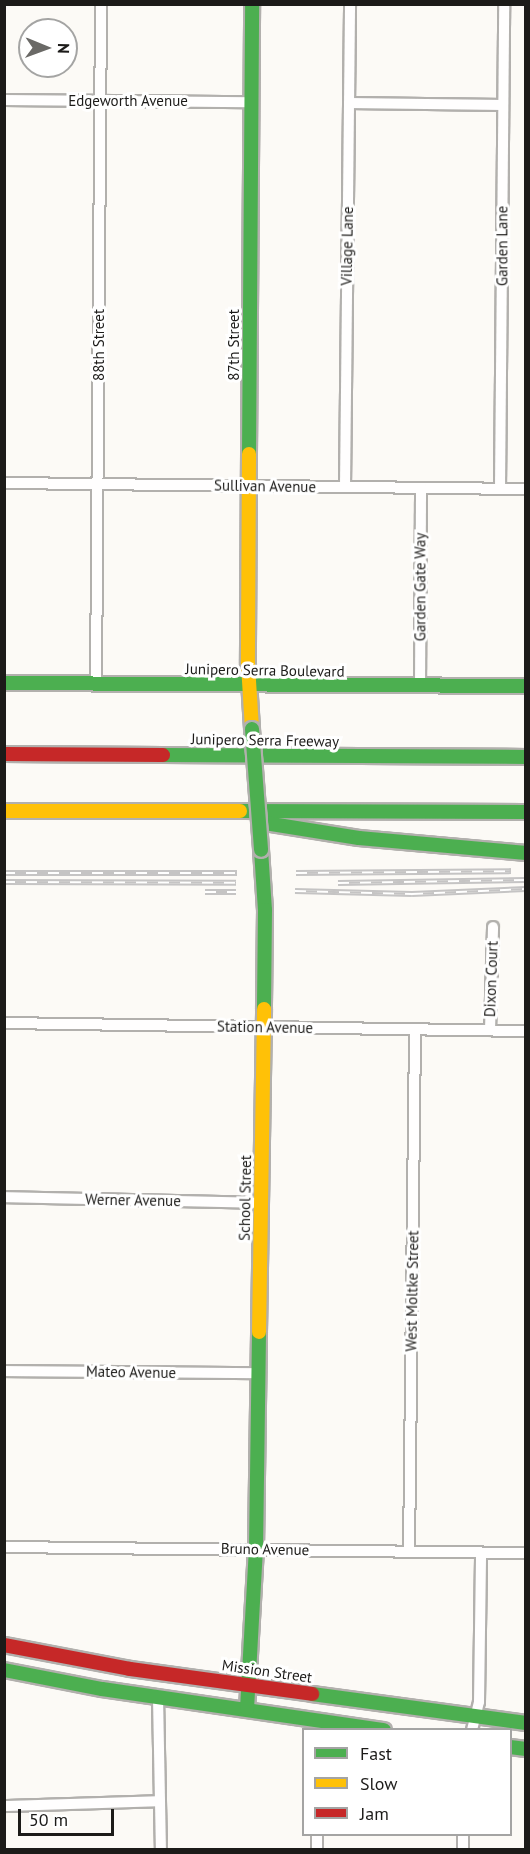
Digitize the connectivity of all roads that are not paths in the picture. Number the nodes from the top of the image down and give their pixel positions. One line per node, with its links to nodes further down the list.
1 (101, 4): 6 (street, 88th Street)
2 (252, 4): 7 (main road, 87th Street)
3 (350, 4): 8 (street, Village Lane)
4 (504, 4): 9 (street, Garden Lane)
5 (4, 100): 6 (street, Edgeworth Avenue)
6 (100, 100): 7 (street, Edgeworth Avenue); 11 (street, 88th Street)
7 (251, 102): 12 (main road, 87th Street)
8 (349, 104): 9 (street); 13 (street, Village Lane)
9 (503, 105): 15 (street, Garden Lane)
10 (4, 483): 11 (street, Sullivan Avenue)
11 (98, 484): 12 (street, Sullivan Avenue); 18 (street, 88th Street)
12 (250, 486): 13 (street, Sullivan Avenue); 19 (main road, 87th Street)
13 (345, 487): 14 (street, Sullivan Avenue)
14 (421, 488): 15 (street, Sullivan Avenue); 21 (street, Garden Gate Way)
15 (500, 488): 16 (street, Sullivan Avenue)
16 (525, 489)
17 (4, 683): 18 (main road, Junipero Serra Boulevard)
18 (96, 685): 19 (main road, Junipero Serra Boulevard)
19 (250, 686): 21 (main road, Junipero Serra Boulevard); 30 (main road, School Street, bridge)
20 (525, 686): 21 (main road, Junipero Serra Boulevard)
21 (420, 687)
22 (4, 754): 23 (main road, Junipero Serra Freeway)
23 (525, 757)
24 (8, 811): 25 (main road)
25 (199, 812): 26 (main road); 27 (main road)
26 (525, 812)
27 (525, 853)
28 (493, 927): 32 (street, Dixon Court)
29 (4, 1023): 30 (street, Station Avenue)
30 (264, 1028): 31 (street, Station Avenue); 35 (main road, School Street)
31 (415, 1030): 32 (street, Station Avenue); 40 (street, West Moltke Street)
32 (490, 1030): 33 (street, Station Avenue)
33 (525, 1031)
34 (4, 1197): 35 (street, Werner Avenue)
35 (261, 1203): 37 (main road, School Street)
36 (4, 1371): 37 (street, Mateo Avenue)
37 (258, 1374): 39 (main road, School Street)
38 (4, 1546): 39 (street, Bruno Avenue)
39 (256, 1549): 40 (street, Bruno Avenue); 45 (main road, School Street)
40 (409, 1552): 41 (street, Bruno Avenue)
41 (481, 1553): 42 (street, Bruno Avenue); 48 (street)
42 (525, 1553)
43 (4, 1645): 45 (main road, Mission Street)
44 (4, 1670): 46 (main road)
45 (250, 1685): 47 (main road, School Street); 48 (main road, Mission Street)
46 (158, 1697): 47 (main road); 52 (street)
47 (247, 1710): 50 (main road)
48 (475, 1723): 49 (main road, Mission Street)
49 (525, 1723)
50 (319, 1725): 51 (main road)
51 (358, 1728)
52 (160, 1801): 53 (street); 54 (street)
53 (4, 1806)
54 (161, 1850)

